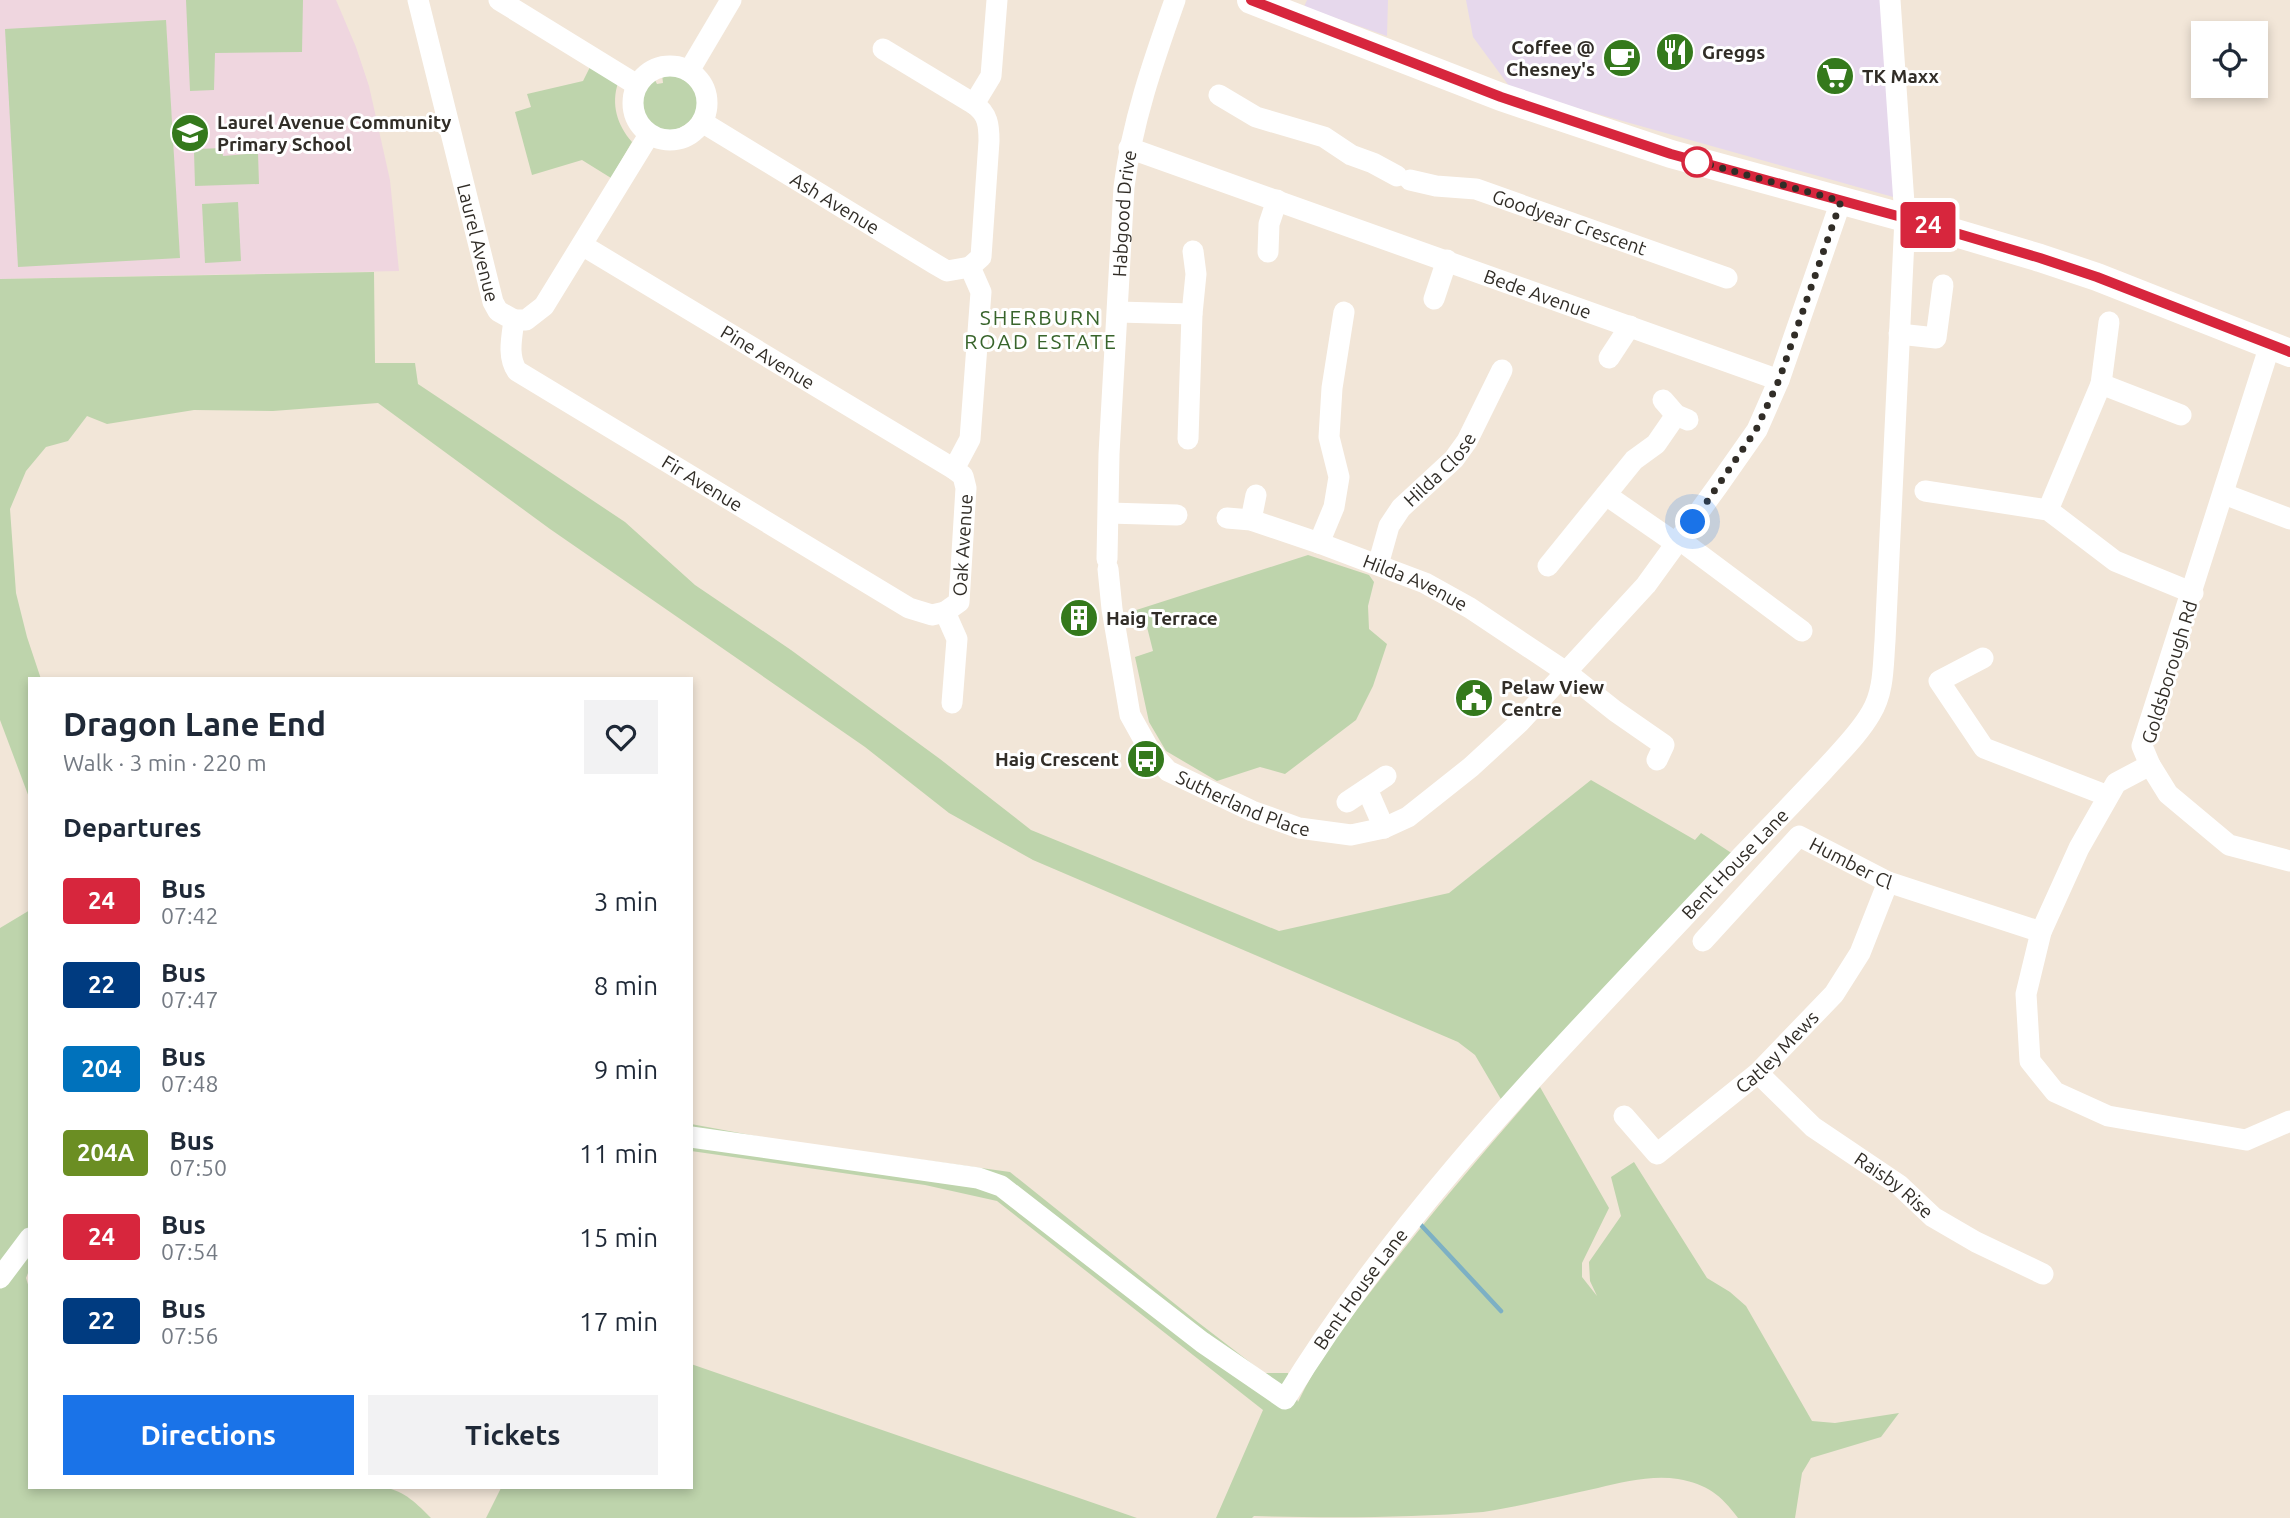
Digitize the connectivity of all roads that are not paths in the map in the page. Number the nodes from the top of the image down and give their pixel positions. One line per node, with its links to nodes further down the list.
1 (418, 0): 31 (street, Laurel Avenue)
2 (499, 0): 11 (street)
3 (731, 0): 10 (street)
4 (997, 0): 13 (street)
5 (1175, 0): 16 (street, Habgood Drive)
6 (1251, 0): 8 (main road)
7 (1890, 0): 19 (street, Bent House Lane)
8 (1293, 8): 18 (main road)
9 (883, 49): 13 (street)
10 (689, 71): 11 (street); 14 (street)
11 (637, 85): 15 (street)
12 (1219, 94): 25 (street, Goodyear Crescent)
13 (974, 104): 24 (street)
14 (702, 122): 15 (street); 24 (street, Ash Avenue)
15 (649, 135): 20 (street)
16 (1129, 148): 17 (street, Bede Avenue); 28 (street, Habgood Drive)
17 (1277, 200): 22 (street); 23 (street, Bede Avenue)
18 (1841, 201): 19 (main road); 38 (street)
19 (1905, 218): 34 (street, Bent House Lane); 35 (main road)
20 (582, 245): 31 (street); 43 (street, Pine Avenue)
21 (1194, 251): 30 (street)
22 (1268, 252)
23 (1447, 260): 27 (street); 33 (street, Bede Avenue)
24 (970, 267): 43 (street, Oak Avenue)
25 (1727, 278)
26 (1943, 285): 34 (street)
27 (1434, 299)
28 (1118, 312): 30 (street); 49 (street, Habgood Drive)
29 (1344, 312): 55 (street)
30 (1192, 314): 42 (street)
31 (510, 319): 60 (street, Fir Avenue)
32 (2109, 322): 39 (street)
33 (1630, 326): 36 (street); 38 (street, Bede Avenue)
34 (1899, 334): 79 (street, Bent House Lane)
35 (2280, 349): 45 (street, Goldsborough Rd)
36 (1609, 358)
37 (1502, 370): 57 (street, Hilda Close)
38 (1779, 380): 54 (street)
39 (2101, 384): 41 (street); 48 (street)
40 (1675, 412): 47 (street)
41 (2181, 415)
42 (1188, 439)
43 (954, 469): 60 (street, Oak Avenue)
44 (1925, 491): 48 (street)
45 (2224, 494): 52 (street); 59 (street, Goldsborough Rd)
46 (1256, 495): 53 (street)
47 (1606, 495): 54 (street); 58 (street)
48 (2048, 510): 59 (street)
49 (1109, 513): 50 (street); 56 (street, Habgood Drive)
50 (1177, 515)
51 (1227, 518): 53 (street, Hilda Avenue)
52 (2290, 519)
53 (1251, 520): 55 (street, Hilda Avenue)
54 (1679, 542): 61 (street); 63 (street)
55 (1320, 543): 57 (street, Hilda Avenue)
56 (1107, 564): 71 (street, Sutherland Place)
57 (1378, 565): 63 (street, Hilda Avenue)
58 (1548, 566)
59 (2193, 593): 66 (street, Goldsborough Rd)
60 (945, 612): 64 (street, Oak Avenue)
61 (1802, 631)
62 (1983, 658): 69 (street)
63 (1566, 672): 65 (street, Hilda Avenue); 71 (street)
64 (952, 703)
65 (1669, 749)
66 (2150, 765): 69 (street, Goldsborough Rd); 72 (street)
67 (1386, 776): 68 (street)
68 (1367, 789): 70 (street); 71 (street)
69 (2108, 796): 74 (street, Goldsborough Rd)
70 (1347, 802)
71 (1376, 831)
72 (2290, 860)
73 (1888, 882): 74 (street, Humber Cl); 75 (street, Humber Cl); 76 (street, Catley Mews)
74 (2041, 932): 78 (street, Goldsborough Rd)
75 (1703, 941)
76 (1758, 1073): 77 (street, Catley Mews); 81 (street, Raisby Rise)
77 (1624, 1116)
78 (2290, 1121)
79 (693, 1137)
80 (28, 1241): 82 (street)
81 (2043, 1274)
82 (0, 1278)

